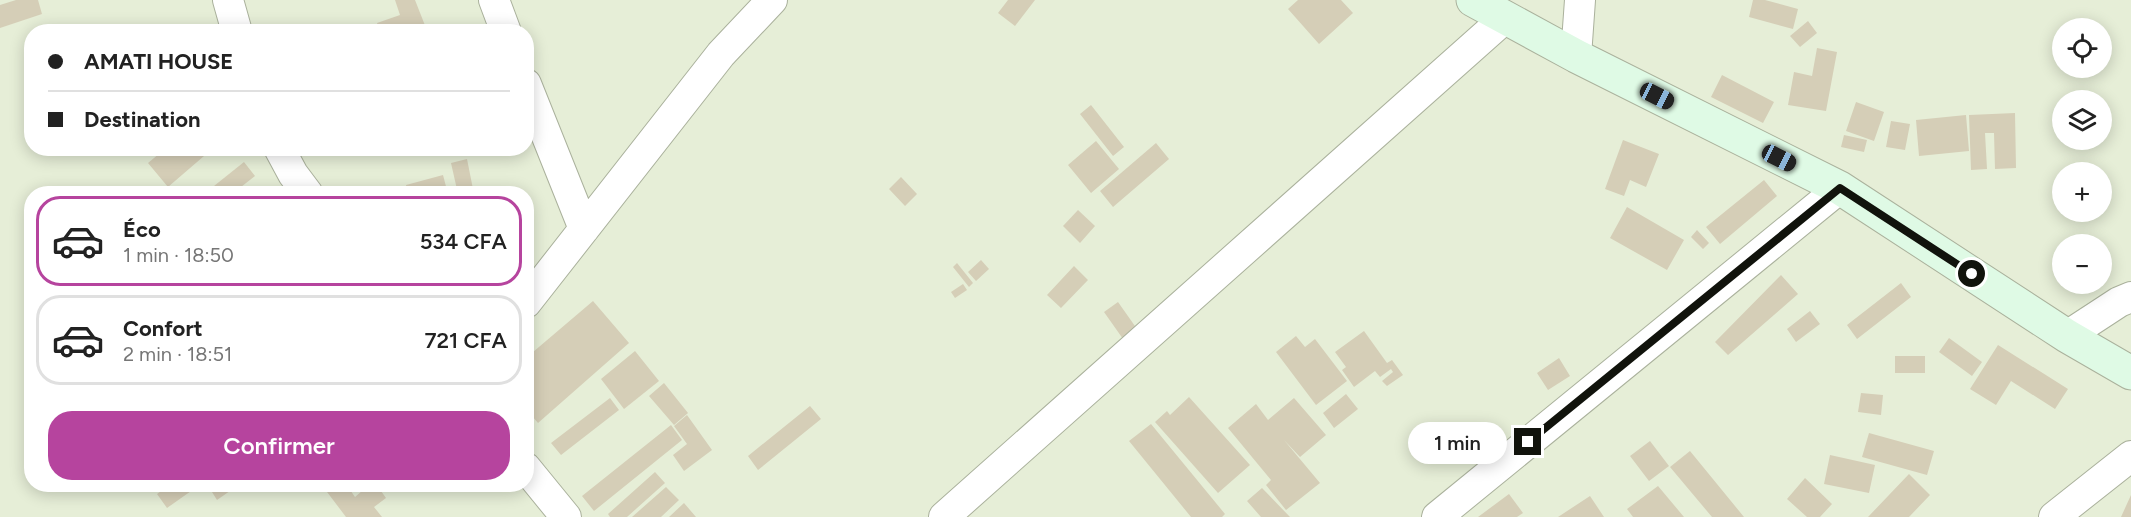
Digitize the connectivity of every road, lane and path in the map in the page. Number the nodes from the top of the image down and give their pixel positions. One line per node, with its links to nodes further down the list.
1 (228, 0): 7 (street)
2 (494, 0): 8 (street)
3 (772, 0): 14 (street)
4 (1473, 0): 6 (street)
5 (1580, 0): 9 (street)
6 (1505, 18): 9 (street); 22 (street)
7 (235, 24)
8 (503, 24)
9 (1576, 56): 13 (street)
10 (534, 104): 14 (street)
11 (283, 156): 12 (street)
12 (302, 186)
13 (1840, 188): 17 (street); 23 (street)
14 (584, 229): 15 (street)
15 (534, 293)
16 (2131, 297): 17 (street)
17 (2067, 336): 18 (street)
18 (2131, 373)
19 (2131, 456): 24 (street)
20 (534, 478): 21 (street)
21 (566, 517)
22 (944, 517)
23 (1437, 517)
24 (2054, 517)

